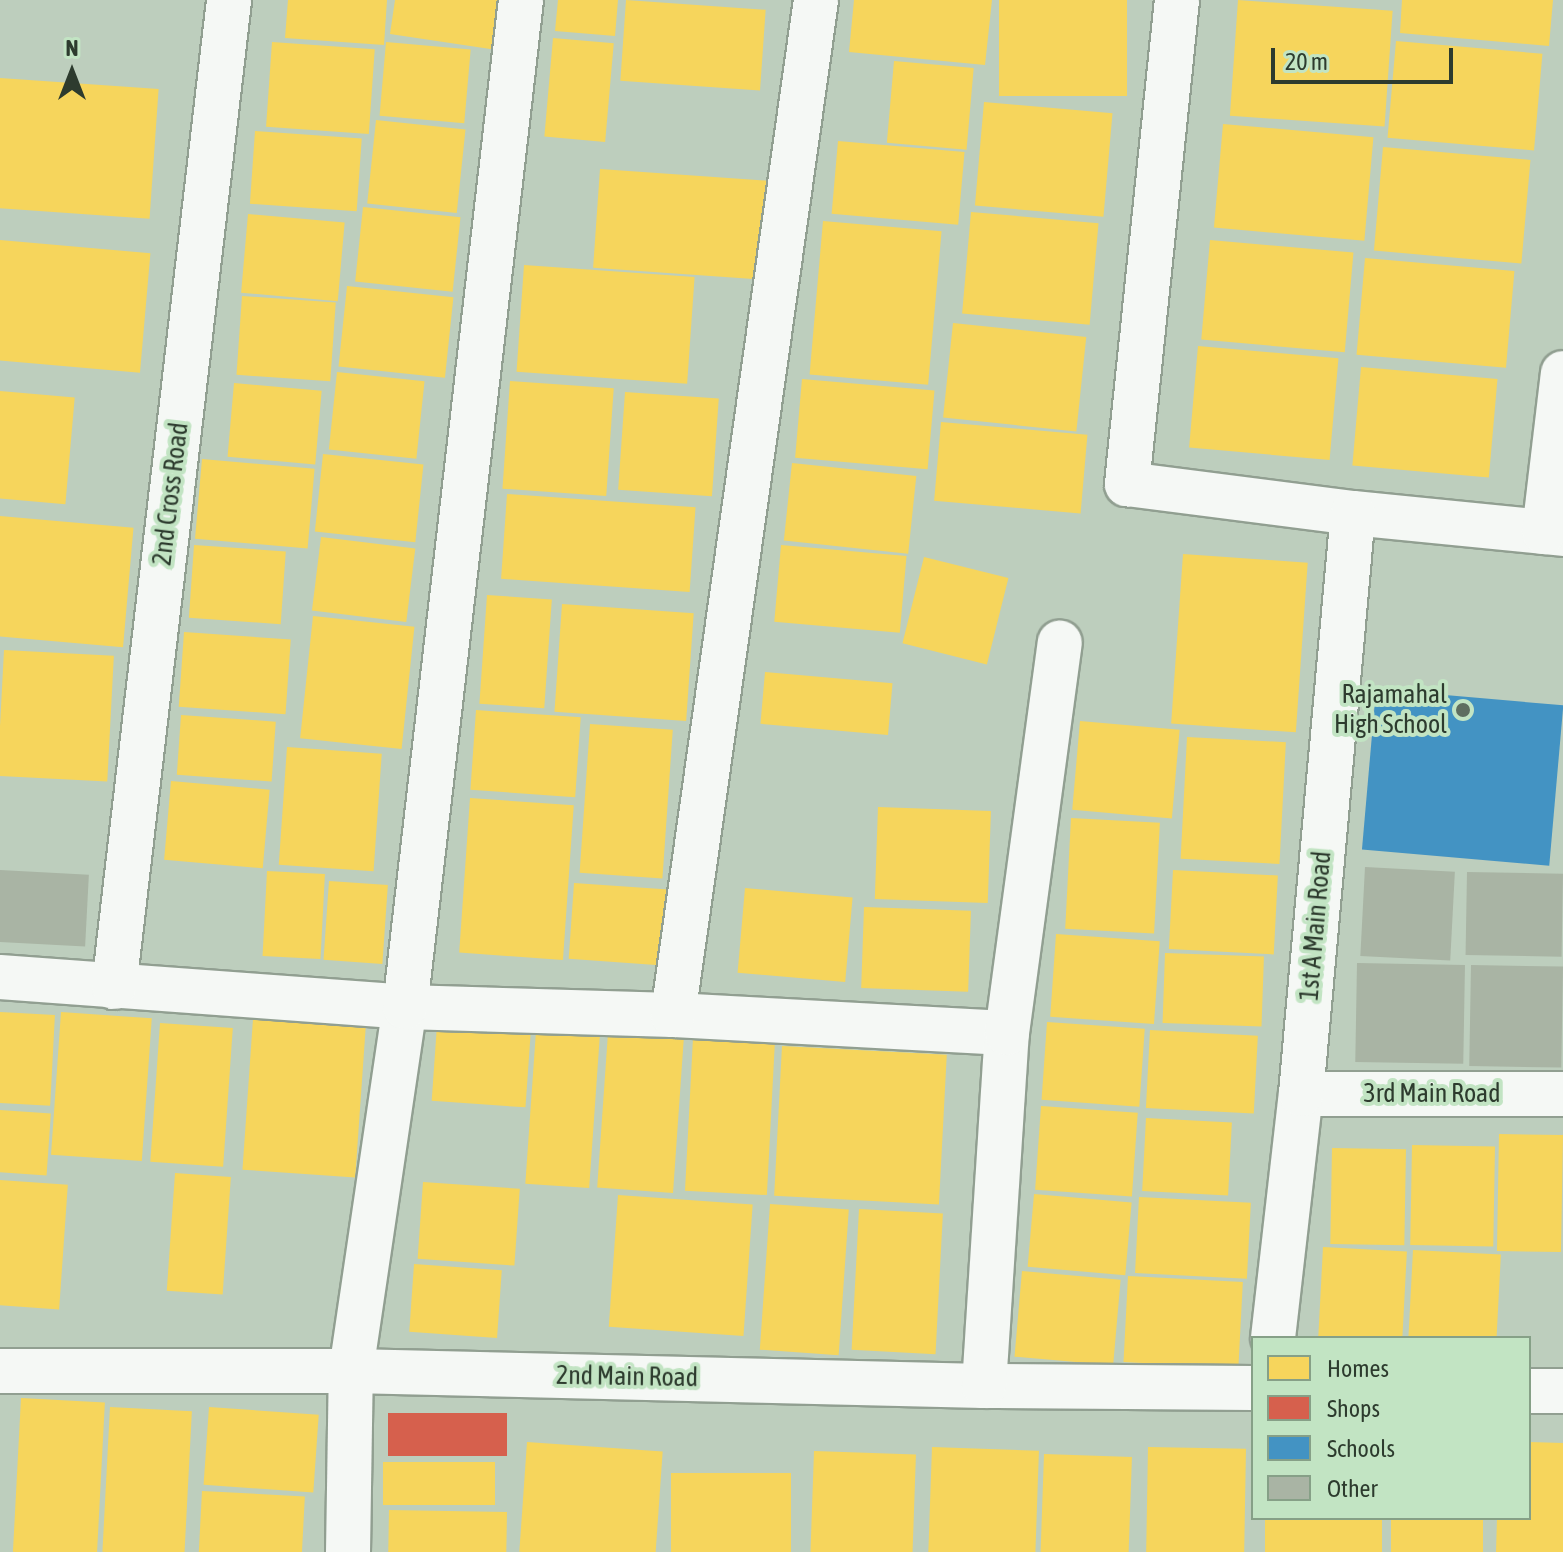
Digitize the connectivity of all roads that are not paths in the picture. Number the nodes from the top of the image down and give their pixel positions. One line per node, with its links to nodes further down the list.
1 (229, 0): 10 (street, 2nd Cross Road)
2 (521, 0): 11 (street)
3 (816, 0): 12 (street)
4 (1177, 0): 6 (street)
5 (1563, 373): 7 (street)
6 (1353, 513): 7 (street); 14 (street, 1st A Main Road)
7 (1554, 533)
8 (1060, 643): 13 (street)
9 (0, 977): 10 (street)
10 (114, 987): 11 (street)
11 (405, 1007): 12 (street); 18 (street)
12 (673, 1015): 13 (street)
13 (1007, 1033): 19 (street)
14 (1301, 1094): 15 (street, 3rd Main Road); 16 (street, 1st A Main Road)
15 (1563, 1094)
16 (1273, 1336)
17 (0, 1371): 18 (street, 2nd Main Road)
18 (351, 1371): 19 (street, 2nd Main Road); 23 (street)
19 (984, 1386): 20 (street, 2nd Main Road)
20 (1251, 1388)
21 (1531, 1391): 22 (street)
22 (1563, 1391)
23 (348, 1552)

